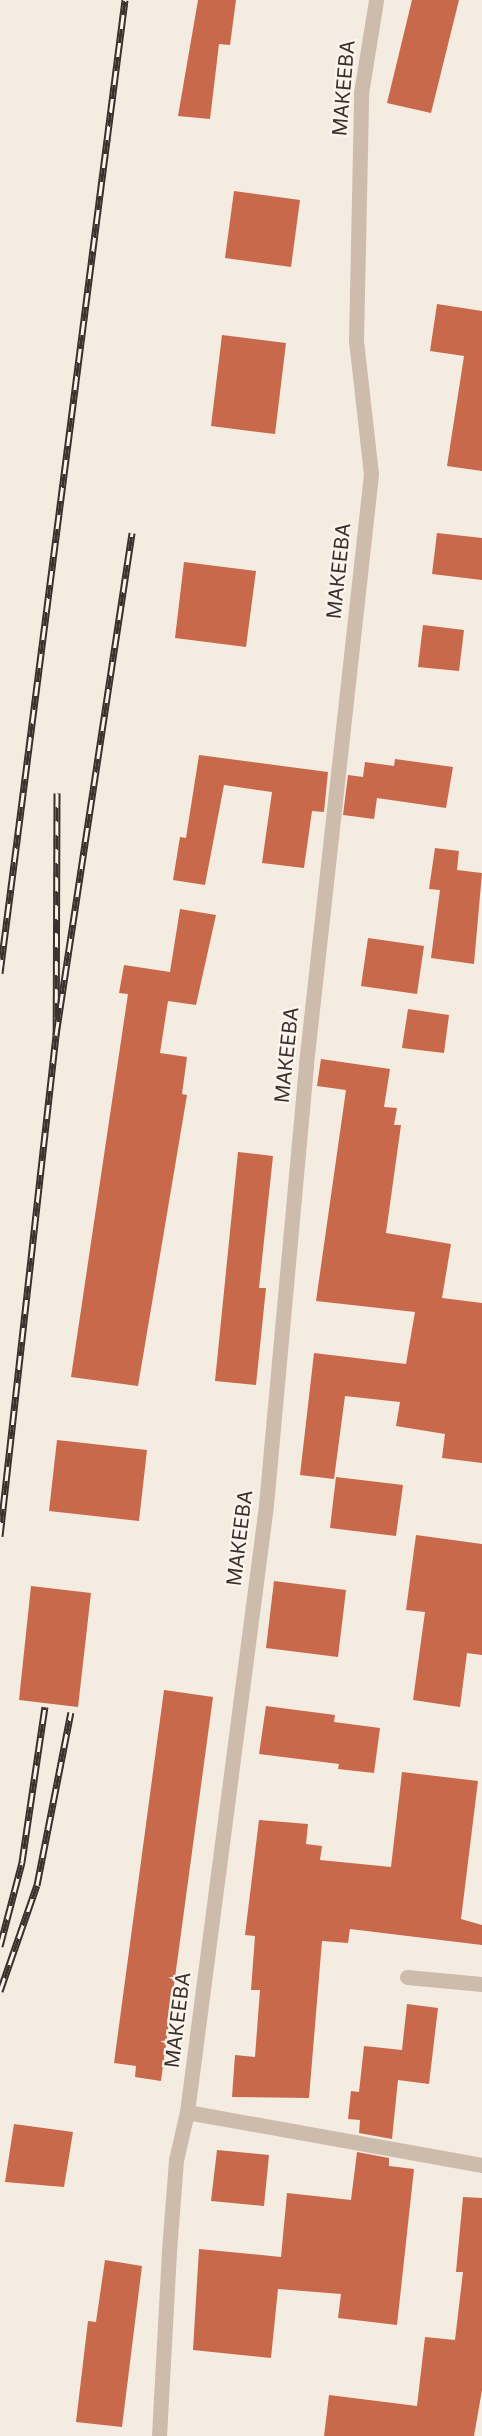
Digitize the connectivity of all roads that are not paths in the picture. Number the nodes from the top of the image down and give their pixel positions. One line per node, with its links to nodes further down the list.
1 (376, 0): 4 (street, МАКЕЕВА)
2 (407, 1977): 3 (street)
3 (482, 1984)
4 (187, 2112): 5 (street); 6 (street, МАКЕЕВА)
5 (482, 2164)
6 (159, 2436)

